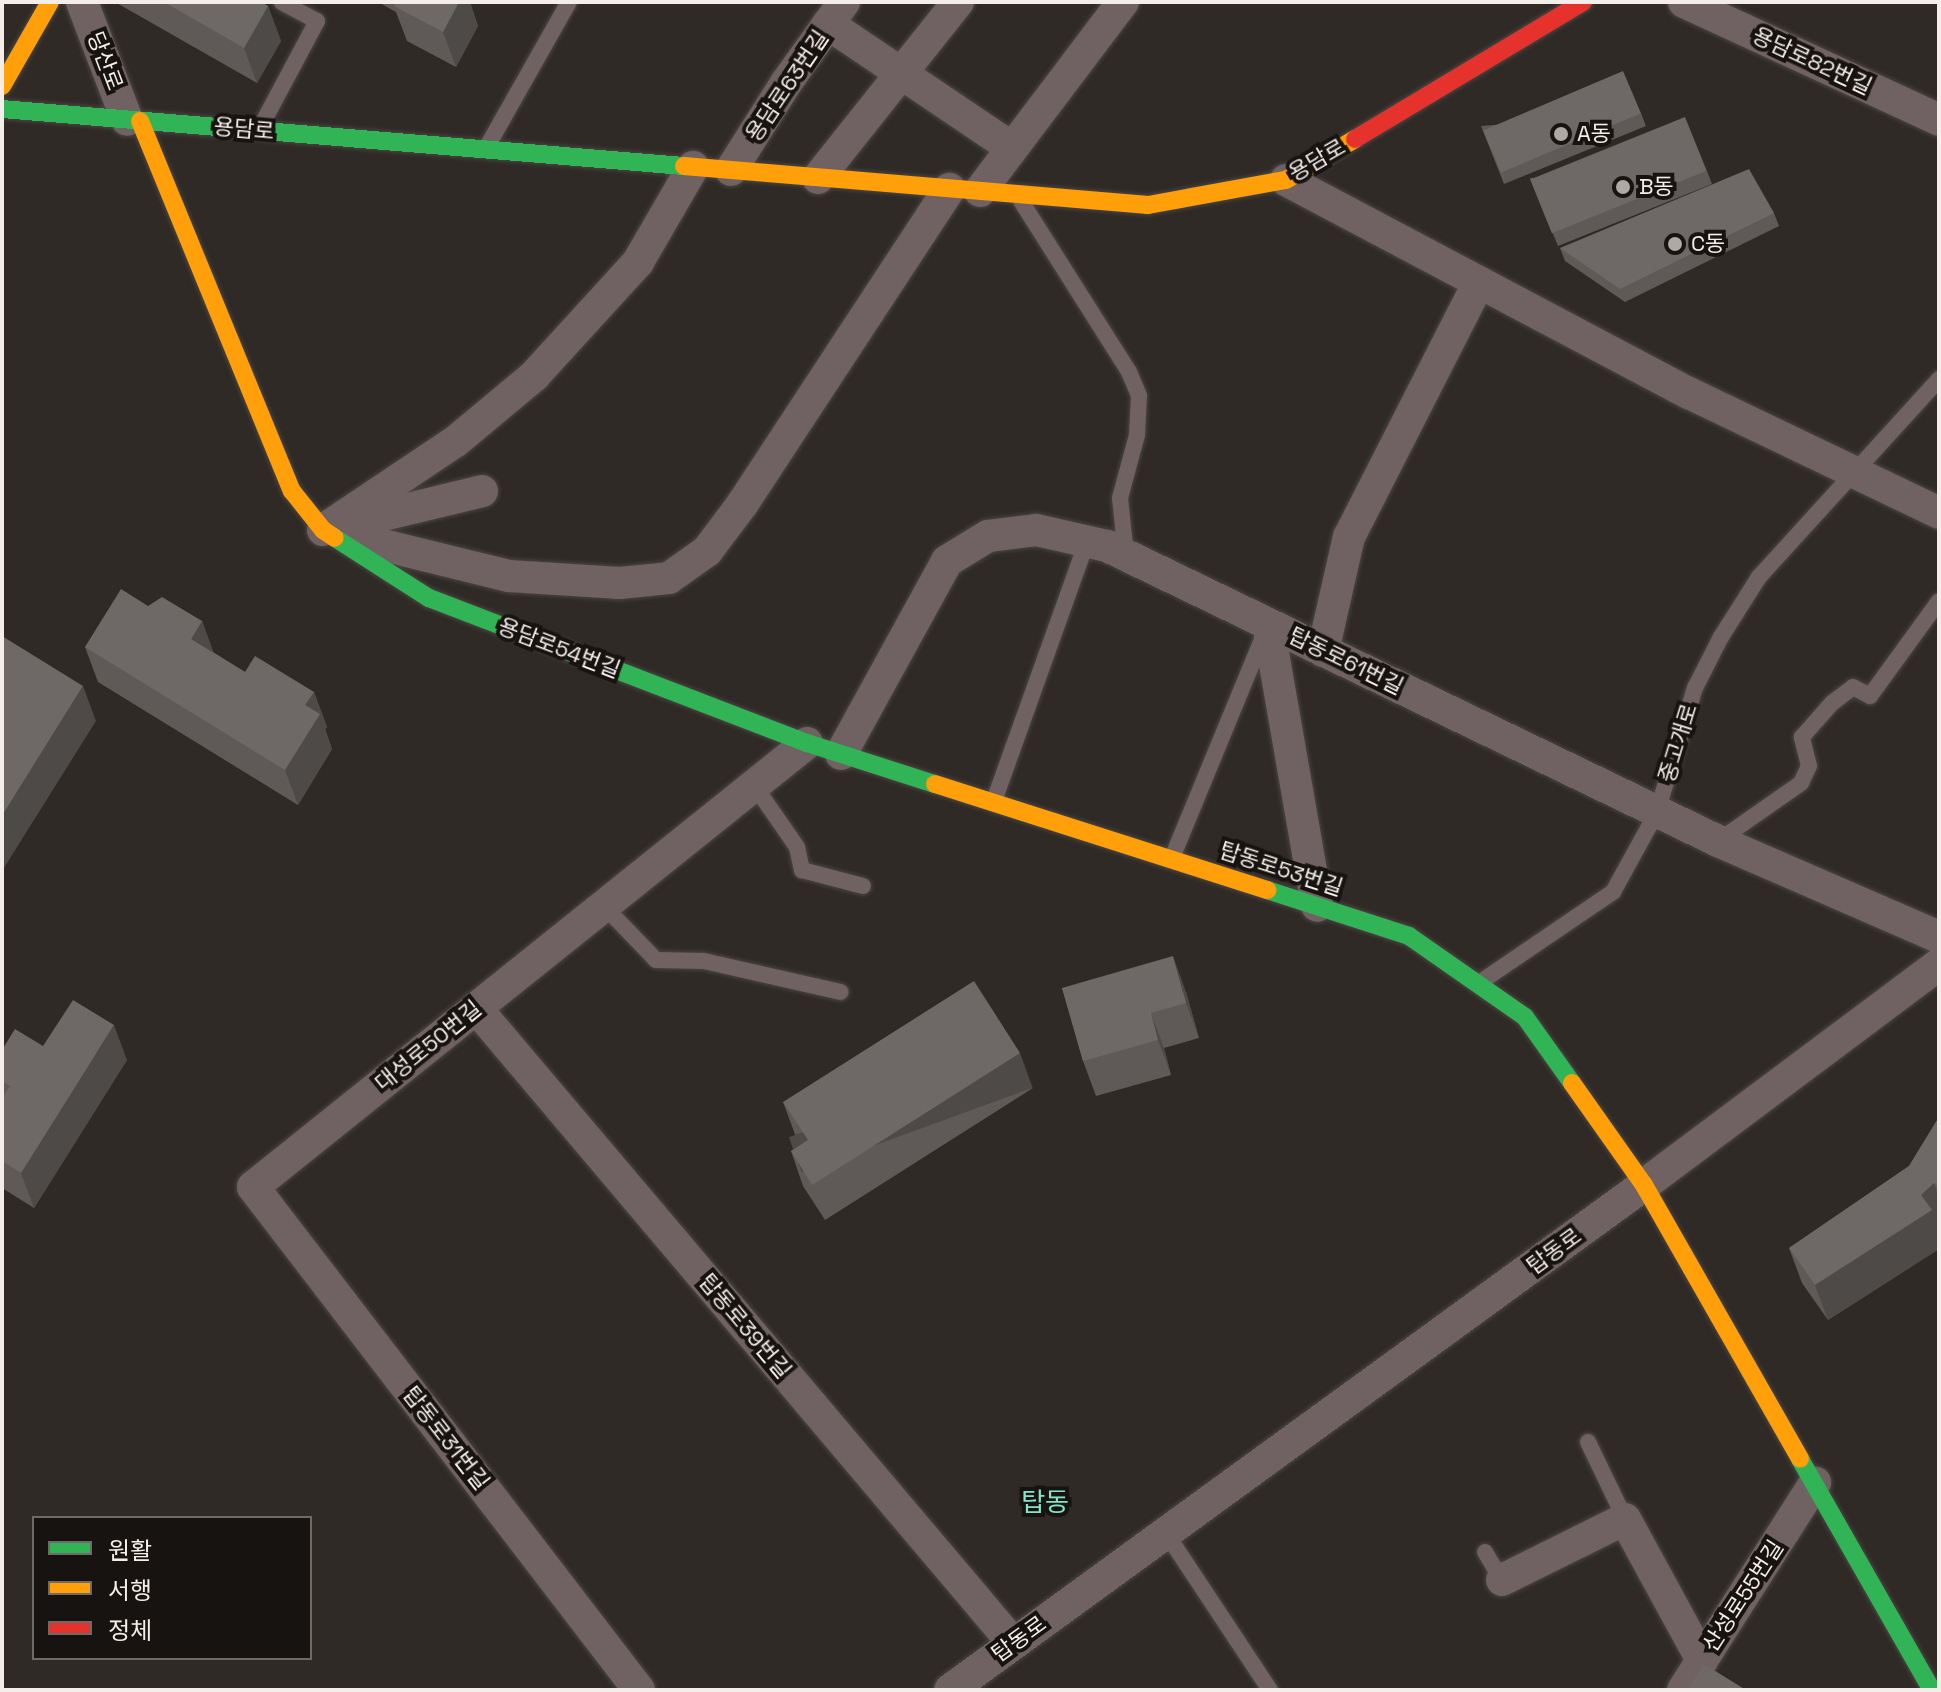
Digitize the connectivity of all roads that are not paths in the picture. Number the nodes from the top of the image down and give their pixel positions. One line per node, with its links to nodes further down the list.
1 (50, 2): 11 (street)
2 (82, 2): 13 (street, 당산로)
3 (282, 2): 15 (lane)
4 (569, 2): 17 (lane)
5 (958, 2): 10 (street)
6 (1123, 2): 16 (street)
7 (1684, 2): 14 (street, 용담로82번길)
8 (1569, 5): 21 (street, 용담로)
9 (836, 13): 10 (street); 19 (street, 용담로63번길)
10 (902, 72): 16 (street); 20 (street)
11 (2, 86)
12 (2, 109): 13 (street, 용담로)
13 (134, 120): 15 (street, 용담로); 29 (street, 용담로54번길)
14 (1939, 120)
15 (258, 130): 17 (street, 용담로)
16 (1012, 148): 22 (street)
17 (485, 150): 18 (street, 용담로)
18 (693, 167): 19 (street, 용담로); 29 (street)
19 (731, 170): 20 (street, 용담로)
20 (818, 178): 22 (street, 용담로)
21 (1286, 180): 23 (street, 용담로); 24 (street)
22 (965, 190): 23 (street, 용담로); 29 (street)
23 (1017, 194): 31 (lane)
24 (1479, 282): 26 (street); 34 (street)
25 (1939, 379): 26 (lane, 중고개로)
26 (1856, 473): 28 (street); 39 (lane, 중고개로)
27 (482, 491): 29 (street)
28 (1939, 513)
29 (323, 530): 35 (street, 용담로54번길)
30 (1087, 541): 31 (street, 탑동로61번길); 36 (street, 탑동로61번길); 38 (lane)
31 (1126, 555): 33 (street, 탑동로61번길)
32 (1939, 601): 40 (lane)
33 (1268, 624): 34 (street, 탑동로61번길); 41 (lane); 44 (street)
34 (1323, 651): 39 (street, 탑동로61번길)
35 (807, 743): 36 (street, 탑동로53번길); 37 (street, 대성로50번길)
36 (841, 754): 38 (street, 탑동로53번길)
37 (754, 785): 42 (lane); 43 (street, 대성로50번길)
38 (994, 803): 41 (street, 탑동로53번길)
39 (1657, 812): 40 (street, 탑동로61번길); 47 (lane, 중고개로)
40 (1718, 841): 45 (street, 탑동로61번길)
41 (1171, 860): 44 (street, 탑동로53번길)
42 (863, 886)
43 (604, 906): 48 (lane); 49 (street, 대성로50번길)
44 (1317, 906): 47 (street, 탑동로53번길)
45 (1939, 937)
46 (1939, 964): 50 (street, 탑동로)
47 (1478, 984): 50 (street, 탑동로53번길)
48 (841, 992)
49 (476, 1008): 51 (street, 대성로50번길); 58 (street, 탑동로39번길)
50 (1644, 1185): 53 (street); 55 (street, 탑동로)
51 (253, 1187): 60 (street, 탑동로31번길)
52 (1588, 1442): 54 (lane)
53 (1815, 1483): 59 (street, 산성로55번길); 64 (street)
54 (1625, 1519): 57 (street); 59 (street, 산성로55번길)
55 (1166, 1533): 58 (street, 탑동로); 62 (lane)
56 (1485, 1552): 57 (lane)
57 (1502, 1580)
58 (1013, 1643): 61 (street, 탑동로)
59 (1702, 1660): 63 (street)
60 (639, 1690)
61 (950, 1690)
62 (1270, 1690)
63 (1683, 1690)
64 (1932, 1690)

